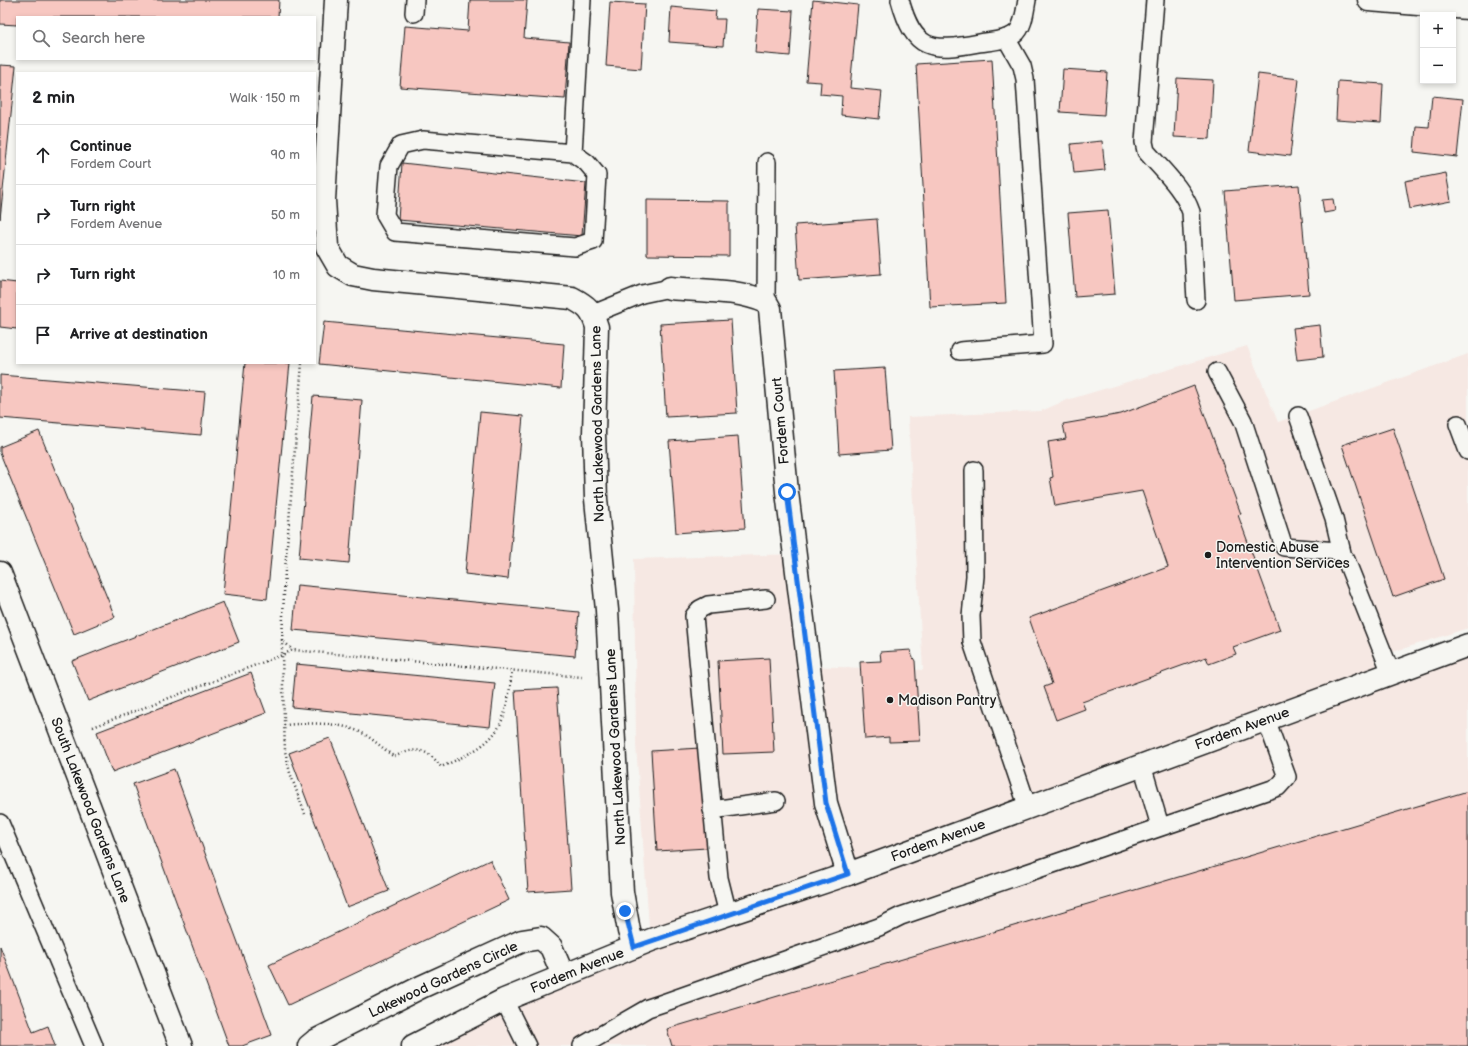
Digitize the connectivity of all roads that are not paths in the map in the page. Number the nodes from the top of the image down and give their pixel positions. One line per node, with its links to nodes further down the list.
1 (336, 0): 14 (street, North Lakewood Gardens Lane)
2 (582, 0): 9 (lane)
3 (900, 0): 8 (lane)
4 (1027, 0): 8 (lane)
5 (1155, 0): 12 (lane)
6 (1369, 0): 7 (street)
7 (1468, 8)
8 (1006, 38): 15 (lane)
9 (573, 153): 9 (lane)
10 (767, 162): 13 (lane)
11 (670, 288): 13 (street); 14 (lane)
12 (1196, 300)
13 (766, 302): 33 (street, Fordem Court)
14 (593, 314): 35 (street, North Lakewood Gardens Lane)
15 (960, 351)
16 (1216, 372): 21 (lane)
17 (1298, 416): 21 (lane)
18 (1458, 424): 19 (lane)
19 (1468, 451)
20 (974, 470): 29 (lane)
21 (1343, 557): 25 (lane)
22 (0, 574): 40 (street, South Lakewood Gardens Lane)
23 (766, 599): 30 (lane)
24 (1468, 645): 25 (street, Fordem Avenue)
25 (1391, 673): 26 (street, Fordem Avenue)
26 (1266, 719): 27 (street, Fordem Avenue); 32 (lane)
27 (1142, 765): 29 (street, Fordem Avenue); 32 (lane)
28 (776, 801): 30 (lane)
29 (1028, 808): 33 (street, Fordem Avenue)
30 (712, 810): 34 (lane)
31 (0, 823): 39 (lane)
32 (1160, 826): 38 (lane)
33 (848, 874): 34 (street, Fordem Avenue)
34 (728, 914): 35 (street, Fordem Avenue)
35 (634, 947): 36 (street, Fordem Avenue)
36 (563, 975): 37 (street, Fordem Avenue); 41 (street, Lakewood Gardens Circle)
37 (504, 1000): 42 (street, Fordem Avenue); 43 (lane)
38 (590, 1044)
39 (94, 1046)
40 (181, 1046)
41 (309, 1046)
42 (413, 1046)
43 (527, 1046)

